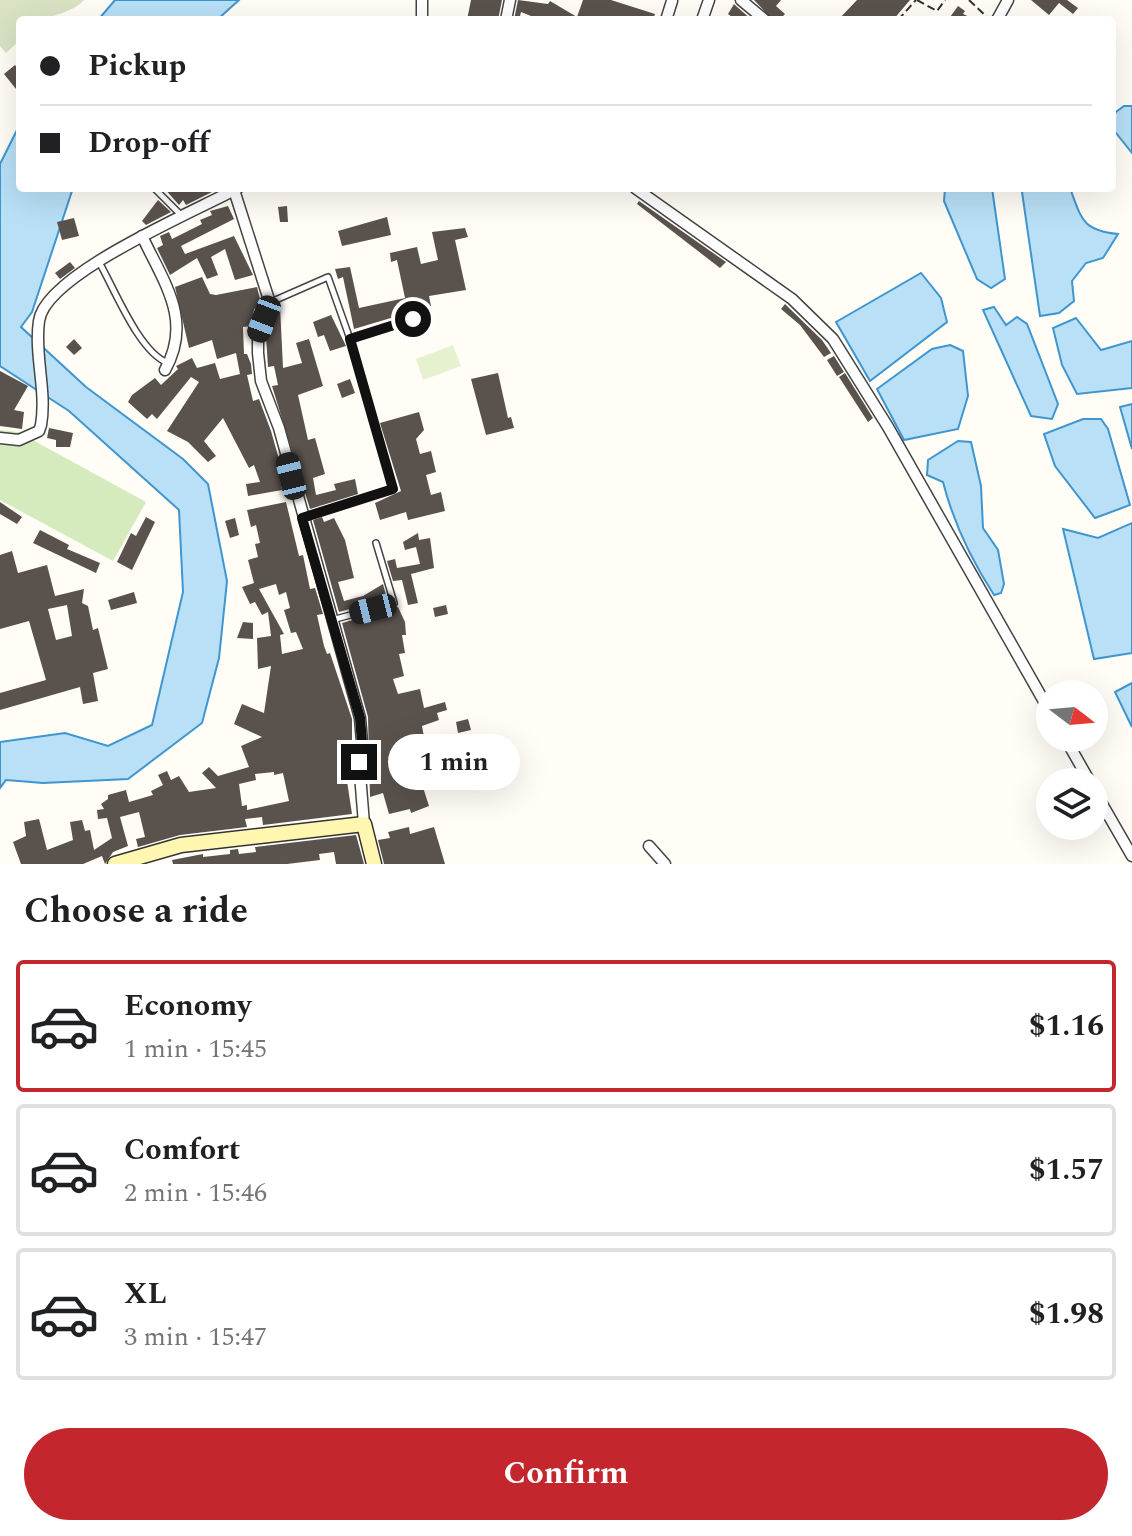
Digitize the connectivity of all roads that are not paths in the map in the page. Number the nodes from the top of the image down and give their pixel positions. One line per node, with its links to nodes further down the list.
1 (741, 0): 2 (street)
2 (760, 16)
3 (158, 192): 7 (lane)
4 (230, 192): 7 (street)
5 (237, 192): 10 (street)
6 (641, 192): 18 (street)
7 (182, 216): 8 (street)
8 (142, 236): 9 (street); 13 (street)
9 (99, 262): 13 (lane); 14 (street)
10 (270, 303): 12 (lane); 15 (street)
11 (413, 319): 12 (lane)
12 (350, 339): 15 (lane)
13 (167, 367)
14 (0, 438)
15 (302, 518): 17 (street)
16 (376, 543): 17 (lane)
17 (331, 620): 20 (street)
18 (1036, 687)
19 (1108, 814): 22 (street)
20 (364, 824): 23 (street); 24 (street)
21 (649, 846): 25 (street)
22 (1132, 856)
23 (115, 864)
24 (374, 864)
25 (665, 864)

